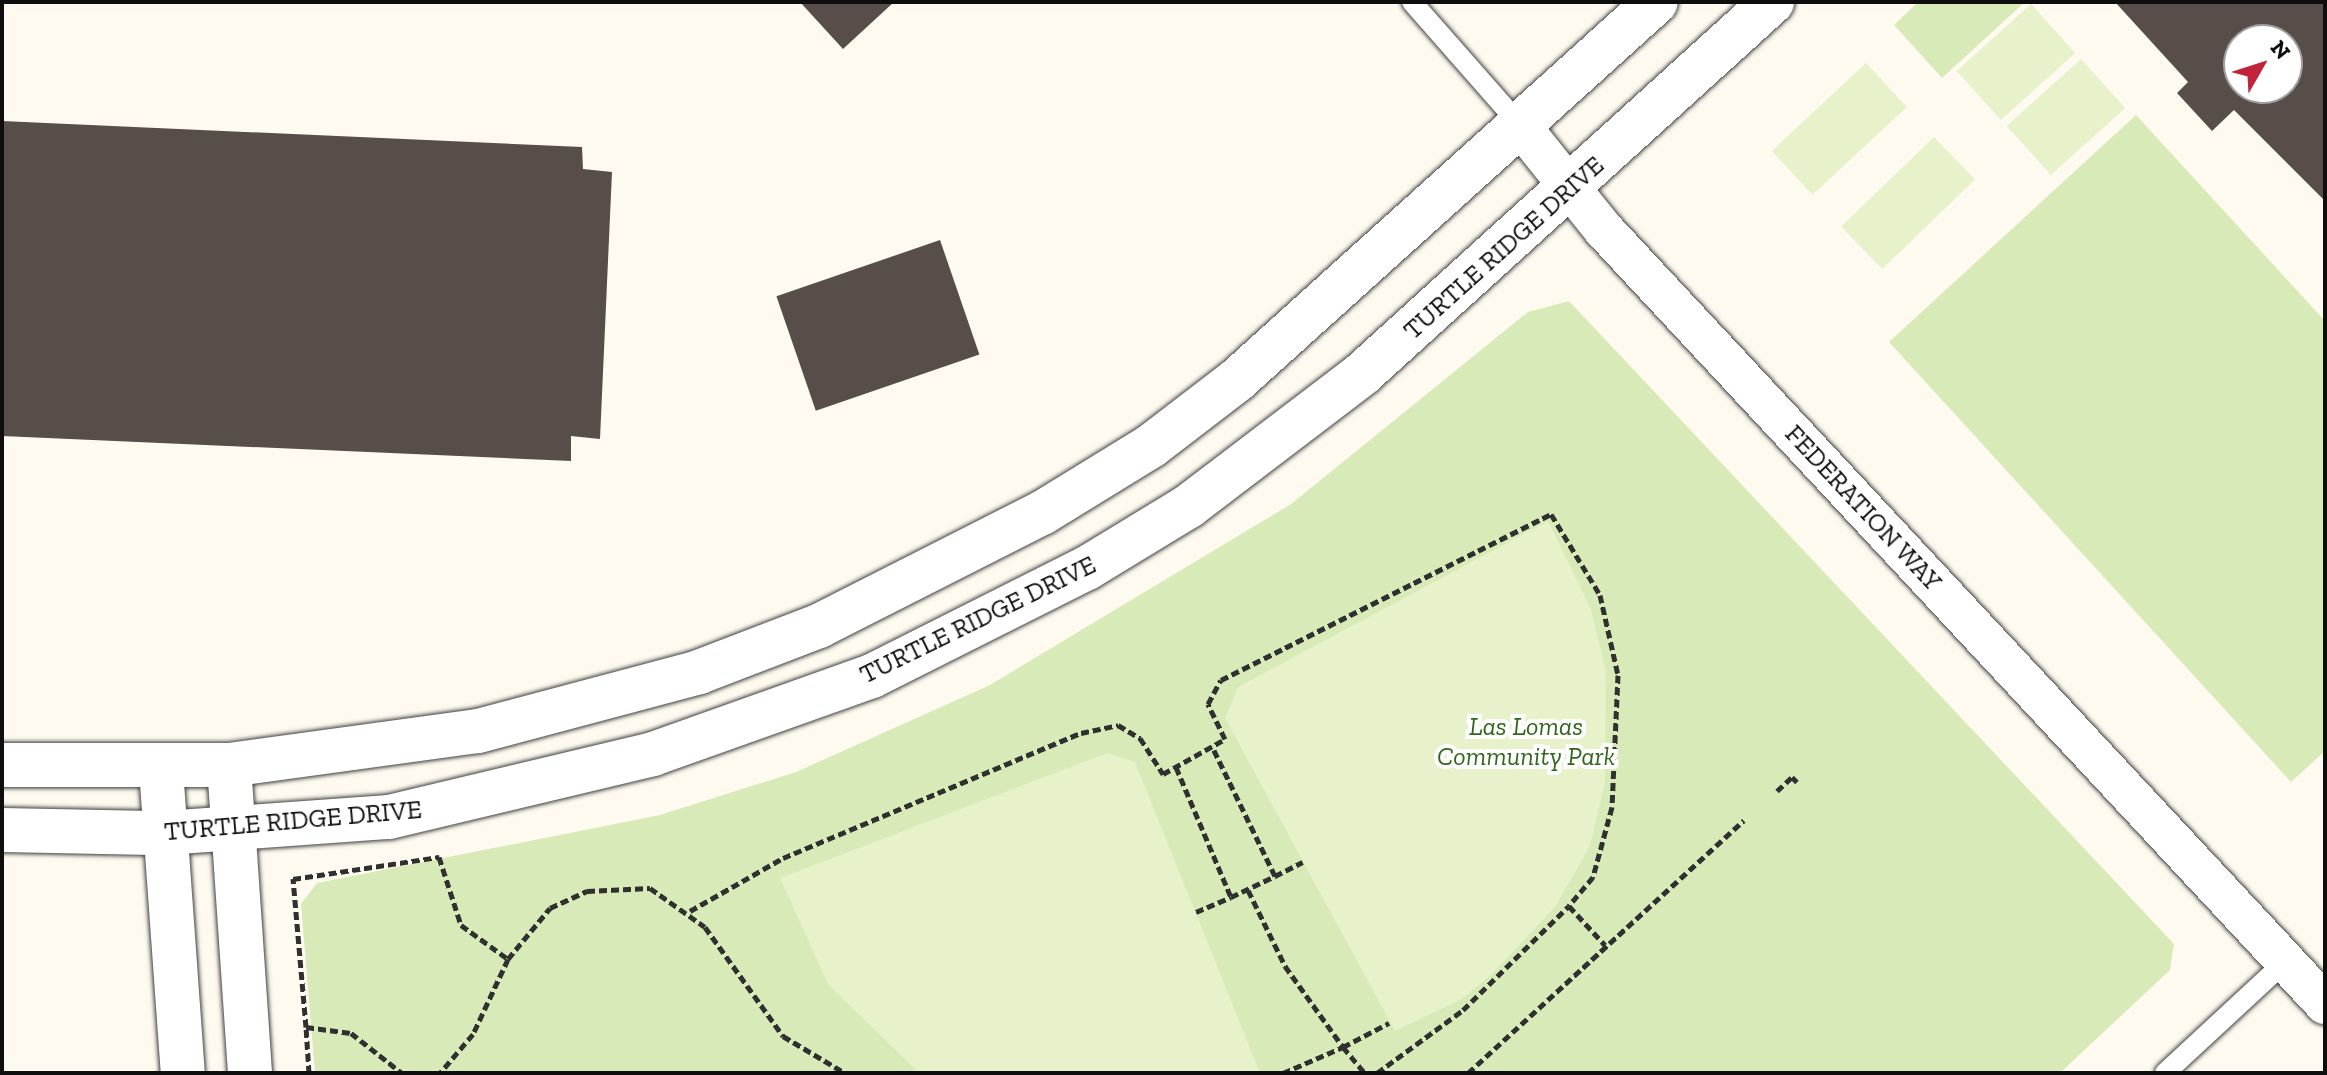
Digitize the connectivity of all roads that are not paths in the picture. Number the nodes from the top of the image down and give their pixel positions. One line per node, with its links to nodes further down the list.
1 (1412, 2): 4 (lane, FEDERATION WAY)
2 (1656, 2): 4 (street)
3 (1772, 2): 5 (street, TURTLE RIDGE DRIVE)
4 (1519, 124): 5 (street, FEDERATION WAY); 7 (street)
5 (1571, 190): 9 (street, TURTLE RIDGE DRIVE); 12 (street, FEDERATION WAY)
6 (2, 765): 8 (street)
7 (229, 765): 8 (street); 9 (street)
8 (161, 769): 11 (street)
9 (233, 828): 11 (street, TURTLE RIDGE DRIVE); 15 (street)
10 (2, 830): 11 (street, TURTLE RIDGE DRIVE)
11 (165, 833): 14 (street)
12 (2286, 961): 13 (street, FEDERATION WAY); 16 (lane)
13 (2325, 1004)
14 (183, 1073)
15 (250, 1073)
16 (2165, 1073)

